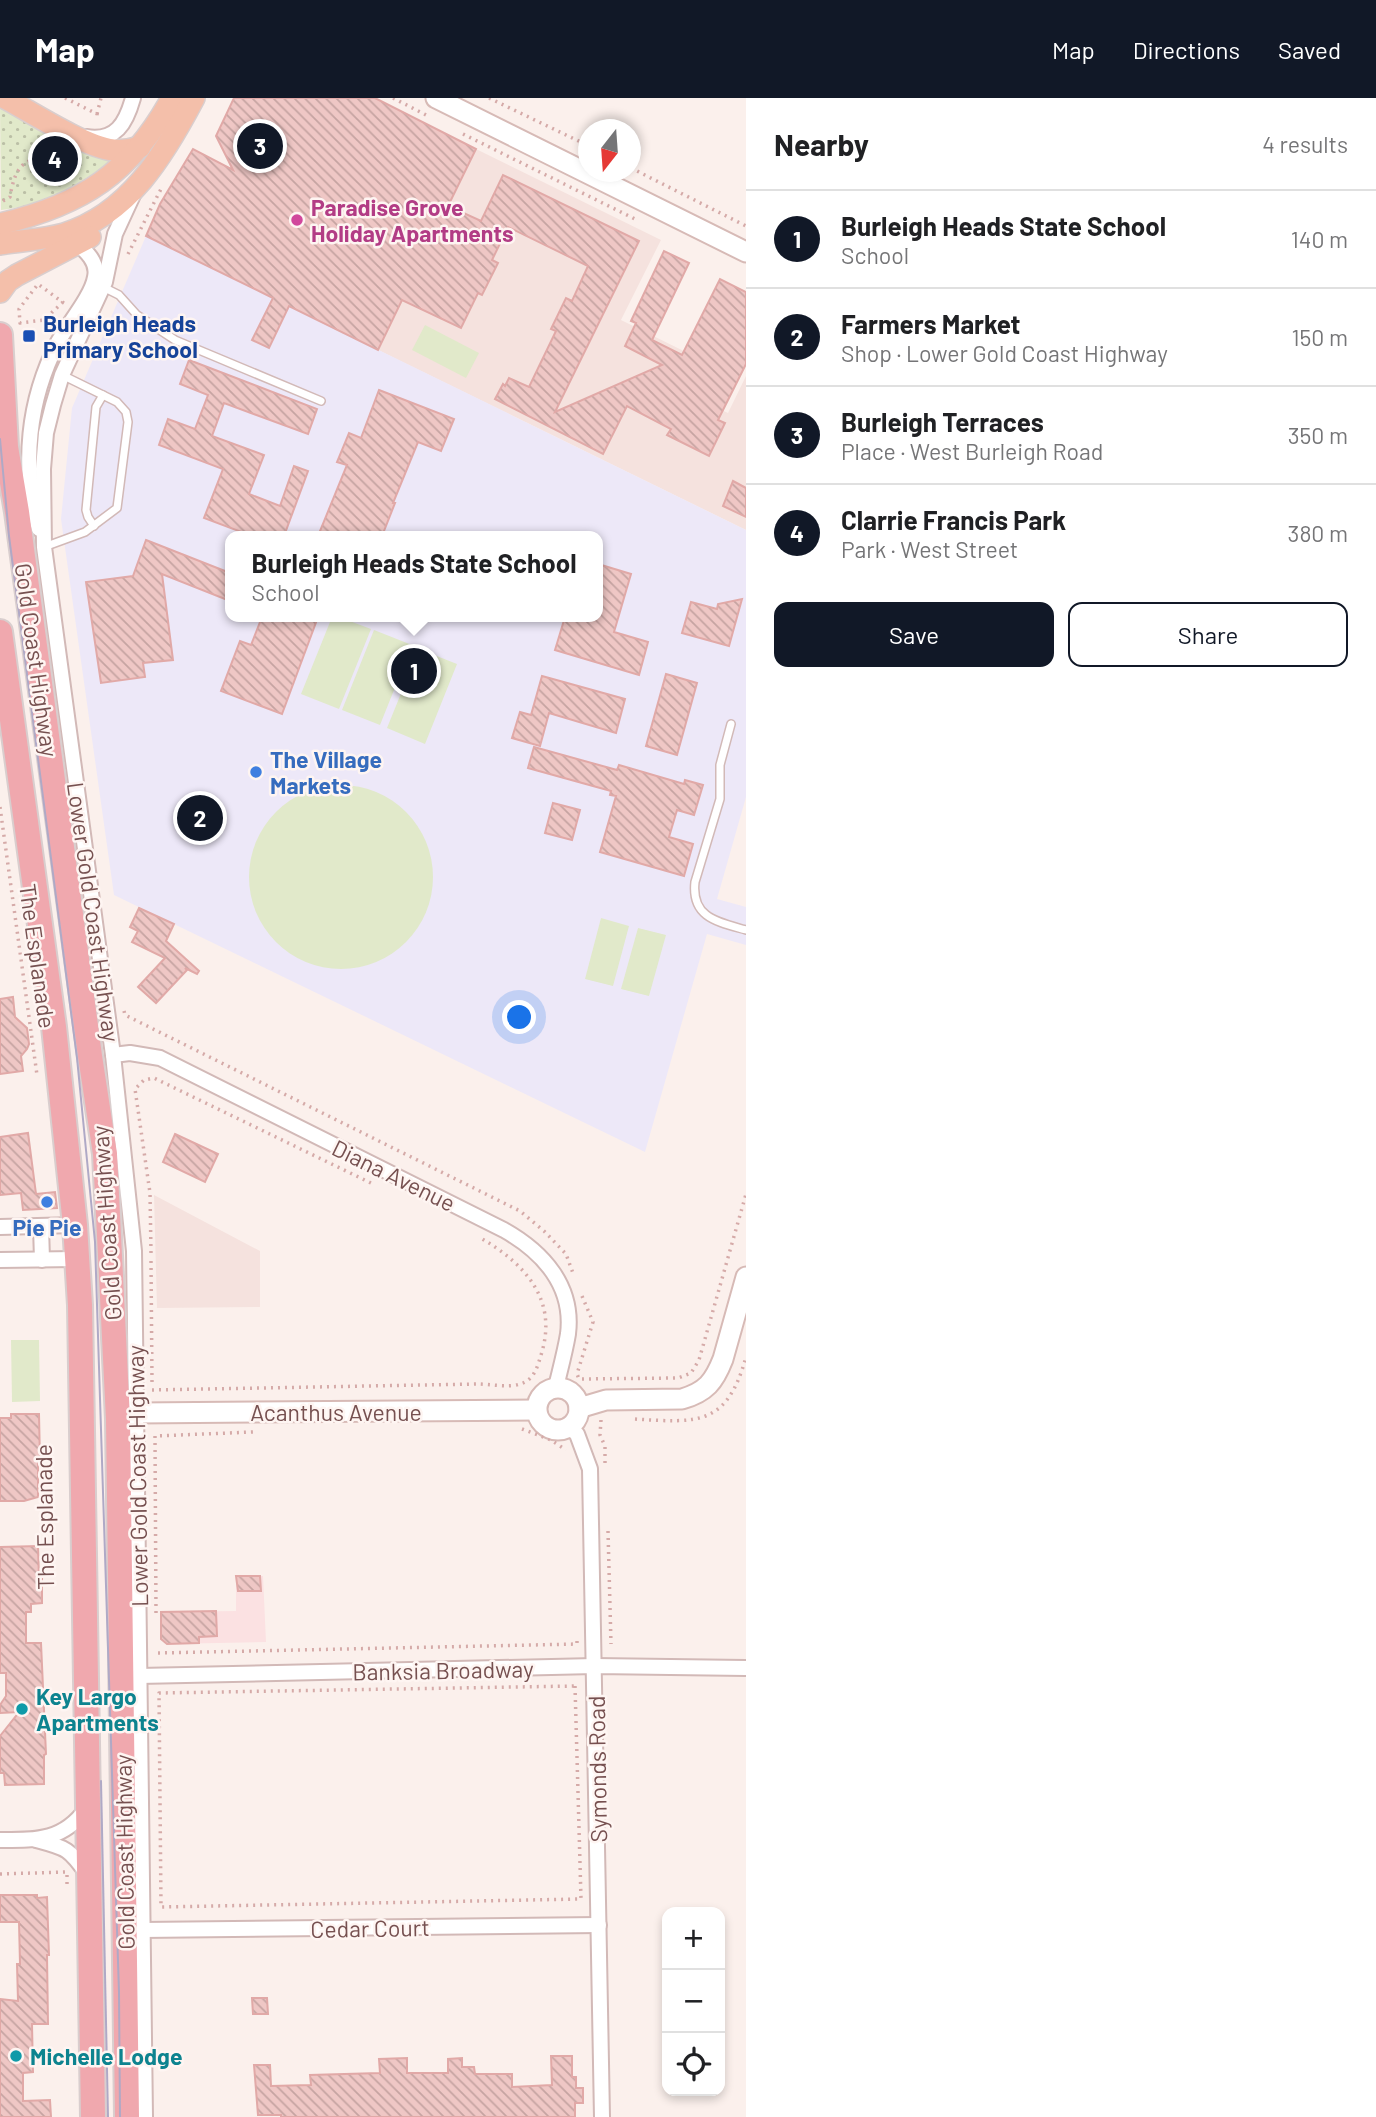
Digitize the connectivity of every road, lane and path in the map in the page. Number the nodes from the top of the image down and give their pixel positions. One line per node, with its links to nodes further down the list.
1 (5, 98): 10 (main road)
2 (65, 98): 3 (path)
3 (101, 98)
4 (133, 98): 10 (street)
5 (172, 98): 11 (main road)
6 (194, 98): 14 (main road)
7 (436, 98): 20 (street)
8 (489, 98): 9 (path)
9 (578, 141)
10 (73, 144): 11 (main road); 15 (path)
11 (140, 147): 16 (main road)
12 (641, 173): 17 (path)
13 (163, 184): 22 (path)
14 (135, 189): 18 (main road); 22 (street, Lower Gold Coast Highway)
15 (3, 201)
16 (0, 224)
17 (746, 226)
18 (71, 238): 19 (main road); 22 (street); 23 (main road)
19 (0, 244)
20 (746, 252)
21 (38, 284): 21 (path)
22 (102, 287): 25 (street, Lower Gold Coast Highway); 26 (street, Lower Gold Coast Highway); 28 (lane)
23 (0, 292)
24 (0, 335): 82 (highway, Gold Coast Highway)
25 (62, 375): 26 (street); 27 (lane); 30 (street, Lower Gold Coast Highway)
26 (41, 385): 30 (street, Lower Gold Coast Highway)
27 (103, 395): 29 (lane); 29 (lane)
28 (321, 401)
29 (94, 526): 30 (lane)
30 (44, 547): 37 (street, Lower Gold Coast Highway)
31 (0, 632): 32 (highway, Gold Coast Highway)
32 (3, 666): 42 (highway, Gold Coast Highway)
33 (731, 724): 35 (lane)
34 (0, 807): 38 (path, The Esplanade)
35 (746, 930)
36 (123, 1004): 49 (path)
37 (113, 1055): 53 (street, Diana Avenue); 57 (street, Lower Gold Coast Highway)
38 (37, 1076)
39 (135, 1089): 40 (path)
40 (377, 1186)
41 (746, 1194): 51 (path)
42 (75, 1225): 43 (street); 46 (highway, Gold Coast Highway)
43 (41, 1226): 44 (street); 48 (street)
44 (0, 1227)
45 (474, 1234): 54 (path)
46 (76, 1259): 48 (street); 74 (highway, Gold Coast Highway)
47 (0, 1260): 48 (street)
48 (43, 1260)
49 (575, 1277)
50 (746, 1277): 55 (street)
51 (579, 1288)
52 (746, 1357): 59 (path)
53 (556, 1387): 55 (street); 56 (street)
54 (152, 1390)
55 (579, 1408): 61 (street)
56 (536, 1410): 57 (street, Acanthus Avenue); 61 (street)
57 (137, 1413): 72 (street, Lower Gold Coast Highway)
58 (607, 1418): 64 (path)
59 (633, 1419)
60 (513, 1427): 63 (path)
61 (569, 1427): 70 (street, Symonds Road)
62 (261, 1432): 66 (path)
63 (568, 1453)
64 (606, 1472)
65 (608, 1524): 68 (path)
66 (156, 1613)
67 (577, 1630): 69 (path)
68 (611, 1644)
69 (159, 1653)
70 (595, 1667): 71 (street, Banksia Broadway); 72 (street, Banksia Broadway); 79 (street, Symonds Road)
71 (746, 1668)
72 (139, 1676): 80 (street, Lower Gold Coast Highway)
73 (575, 1686): 73 (path)
74 (88, 1806): 76 (street); 78 (highway, Gold Coast Highway)
75 (0, 1840): 76 (street)
76 (35, 1840): 78 (street)
77 (0, 1874): 78 (path)
78 (78, 1881): 81 (highway, Gold Coast Highway)
79 (599, 1925): 80 (street, Cedar Court); 84 (street, Symonds Road)
80 (142, 1930): 83 (street, Lower Gold Coast Highway)
81 (93, 2117)
82 (127, 2117)
83 (145, 2117)
84 (602, 2117)

